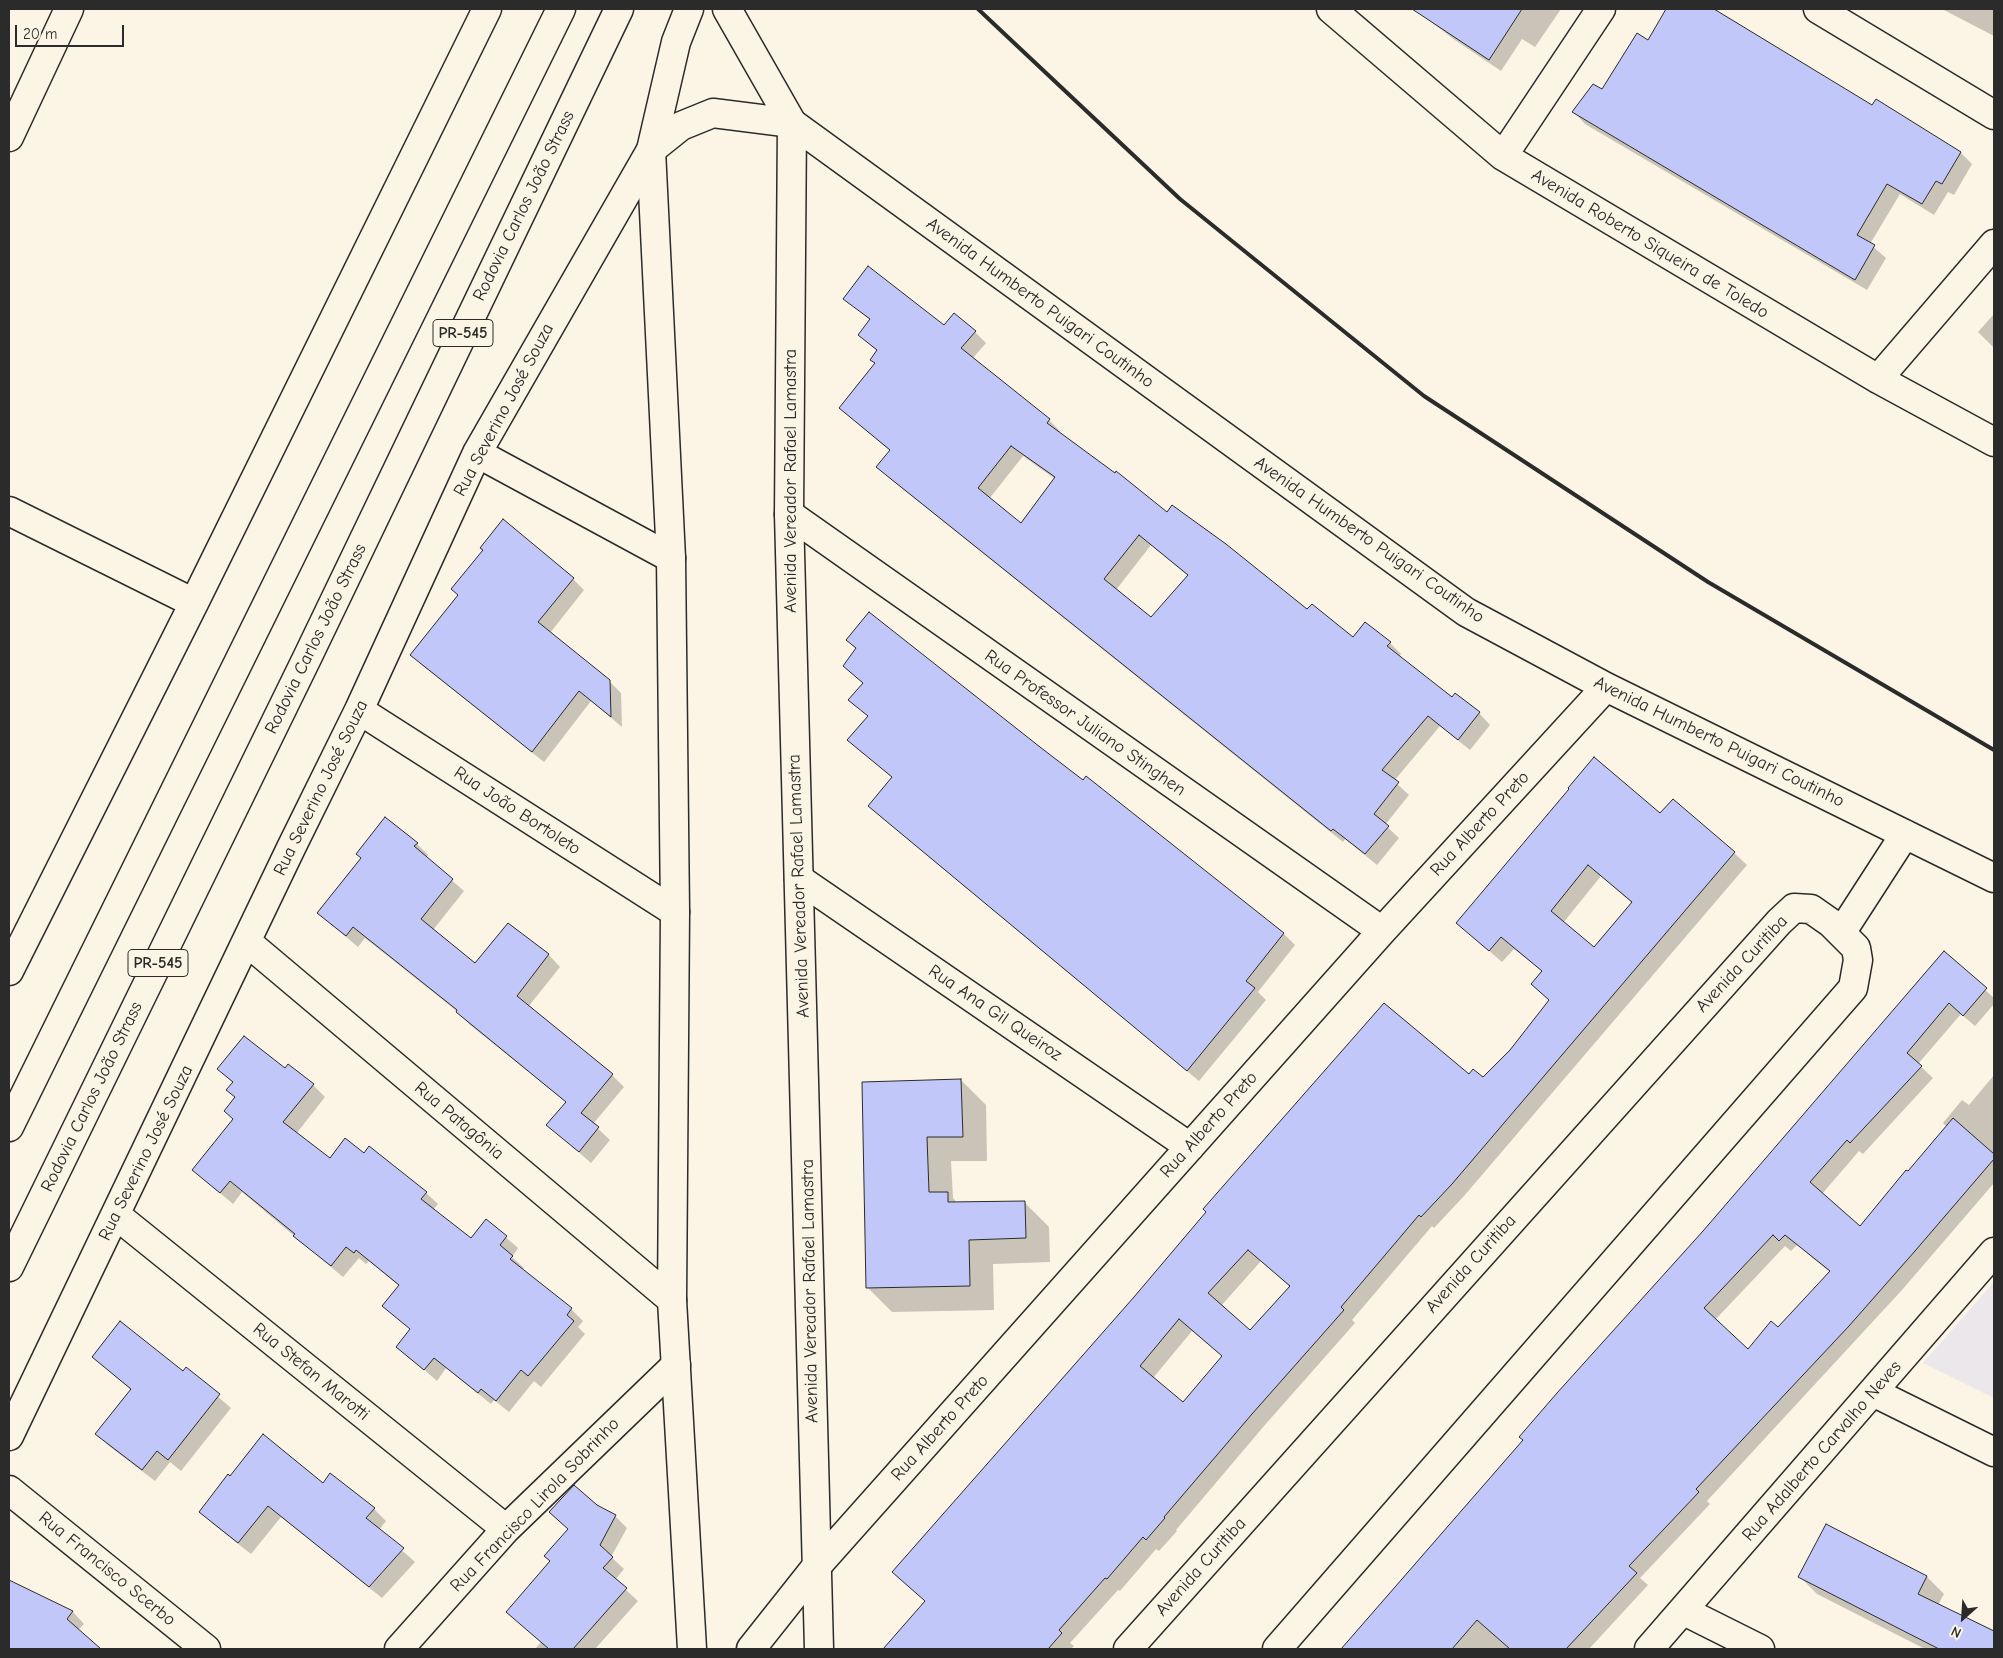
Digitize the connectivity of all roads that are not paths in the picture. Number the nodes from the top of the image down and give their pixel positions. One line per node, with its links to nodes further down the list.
1 (69, 9): 12 (main road)
2 (487, 9): 22 (main road)
3 (561, 9): 33 (main road, PR-545)
4 (619, 9): 37 (main road, Rodovia Carlos João Strass / PR-545)
5 (689, 9): 13 (main road)
6 (727, 9): 11 (main road)
7 (1331, 9): 14 (main road, Avenida Roberto Siqueira de Toledo)
8 (1601, 9): 14 (main road)
9 (1818, 9): 10 (main road)
10 (1994, 115)
11 (792, 123): 13 (main road); 20 (main road, Avenida Vereador Rafael Lamastra); 23 (main road, Avenida Humberto Puigari Coutinho)
12 (9, 137)
13 (651, 150): 18 (main road, Rua Severino José Souza); 21 (main road)
14 (1502, 156): 16 (main road, Avenida Roberto Siqueira de Toledo)
15 (1994, 244): 16 (main road)
16 (1878, 379): 17 (main road, Avenida Roberto Siqueira de Toledo)
17 (1994, 442)
18 (477, 453): 21 (main road); 24 (main road, Rua Severino José Souza)
19 (9, 511): 22 (main road)
20 (788, 514): 27 (main road, Avenida Vereador Rafael Lamastra); 29 (main road, Rua Professor Juliano Stinghen)
21 (671, 558): 28 (main road)
22 (194, 603): 32 (main road)
23 (1606, 687): 25 (main road, Avenida Humberto Puigari Coutinho); 29 (main road, Rua Alberto Preto)
24 (359, 710): 28 (main road, Rua João Bortoleto); 31 (main road, Rua Severino José Souza)
25 (1905, 834): 26 (main road, Avenida Humberto Puigari Coutinho); 30 (main road)
26 (1994, 878)
27 (800, 879): 34 (main road, Rua Ana Gil Queiroz); 45 (main road, Avenida Vereador Rafael Lamastra)
28 (675, 912): 38 (main road)
29 (1382, 931): 34 (main road, Rua Alberto Preto)
30 (1841, 933): 52 (main road, Avenida Curitiba); 53 (main road, Avenida Curitiba)
31 (247, 942): 35 (main road, Rua Severino José Souza); 38 (main road, Rua Patagônia)
32 (9, 971)
33 (9, 1127)
34 (1190, 1147): 45 (main road, Rua Alberto Preto)
35 (116, 1215): 41 (main road, Rua Severino José Souza); 44 (main road, Rua Stefan Marotti)
36 (1994, 1252): 40 (main road, Rua Adalberto Carvalho Neves)
37 (9, 1267)
38 (672, 1300): 39 (main road)
39 (676, 1364): 44 (main road, Rua Francisco Lirola Sobrinho); 49 (main road)
40 (1873, 1392): 42 (main road); 46 (main road, Rua Adalberto Carvalho Neves)
41 (9, 1436)
42 (1994, 1452)
43 (9, 1490): 47 (main road, Rua Francisco Scerbo)
44 (506, 1530): 48 (main road, Rua Francisco Lirola Sobrinho)
45 (816, 1567): 50 (main road, Rua Alberto Preto); 51 (main road, Avenida Vereador Rafael Lamastra)
46 (1684, 1611): 54 (main road, Rua Adalberto Carvalho Neves); 55 (main road)
47 (206, 1649)
48 (399, 1649)
49 (692, 1649)
50 (751, 1649)
51 (819, 1649)
52 (1128, 1649)
53 (1277, 1649)
54 (1649, 1649)
55 (1760, 1649)

